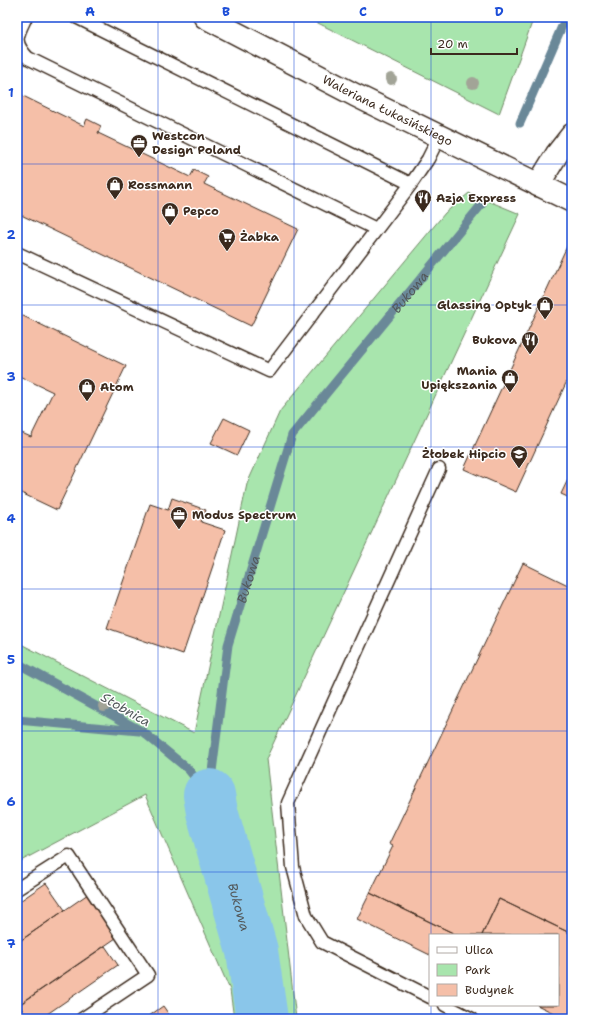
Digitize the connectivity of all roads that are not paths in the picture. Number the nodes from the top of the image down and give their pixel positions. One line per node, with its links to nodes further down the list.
1 (26, 17): 4 (lane)
2 (76, 17): 7 (lane)
3 (205, 17): 6 (street, Waleriana Łukasińskiego)
4 (18, 48): 10 (lane)
5 (572, 135): 8 (street)
6 (439, 137): 7 (lane); 8 (street, Waleriana Łukasińskiego)
7 (411, 184): 10 (lane)
8 (538, 185): 9 (street, Waleriana Łukasińskiego)
9 (572, 201)
10 (376, 230): 11 (lane)
11 (17, 253)
12 (438, 470): 14 (lane)
13 (17, 889): 16 (lane)
14 (429, 996)
15 (447, 1006): 17 (lane)
16 (82, 1019)
17 (472, 1019)

